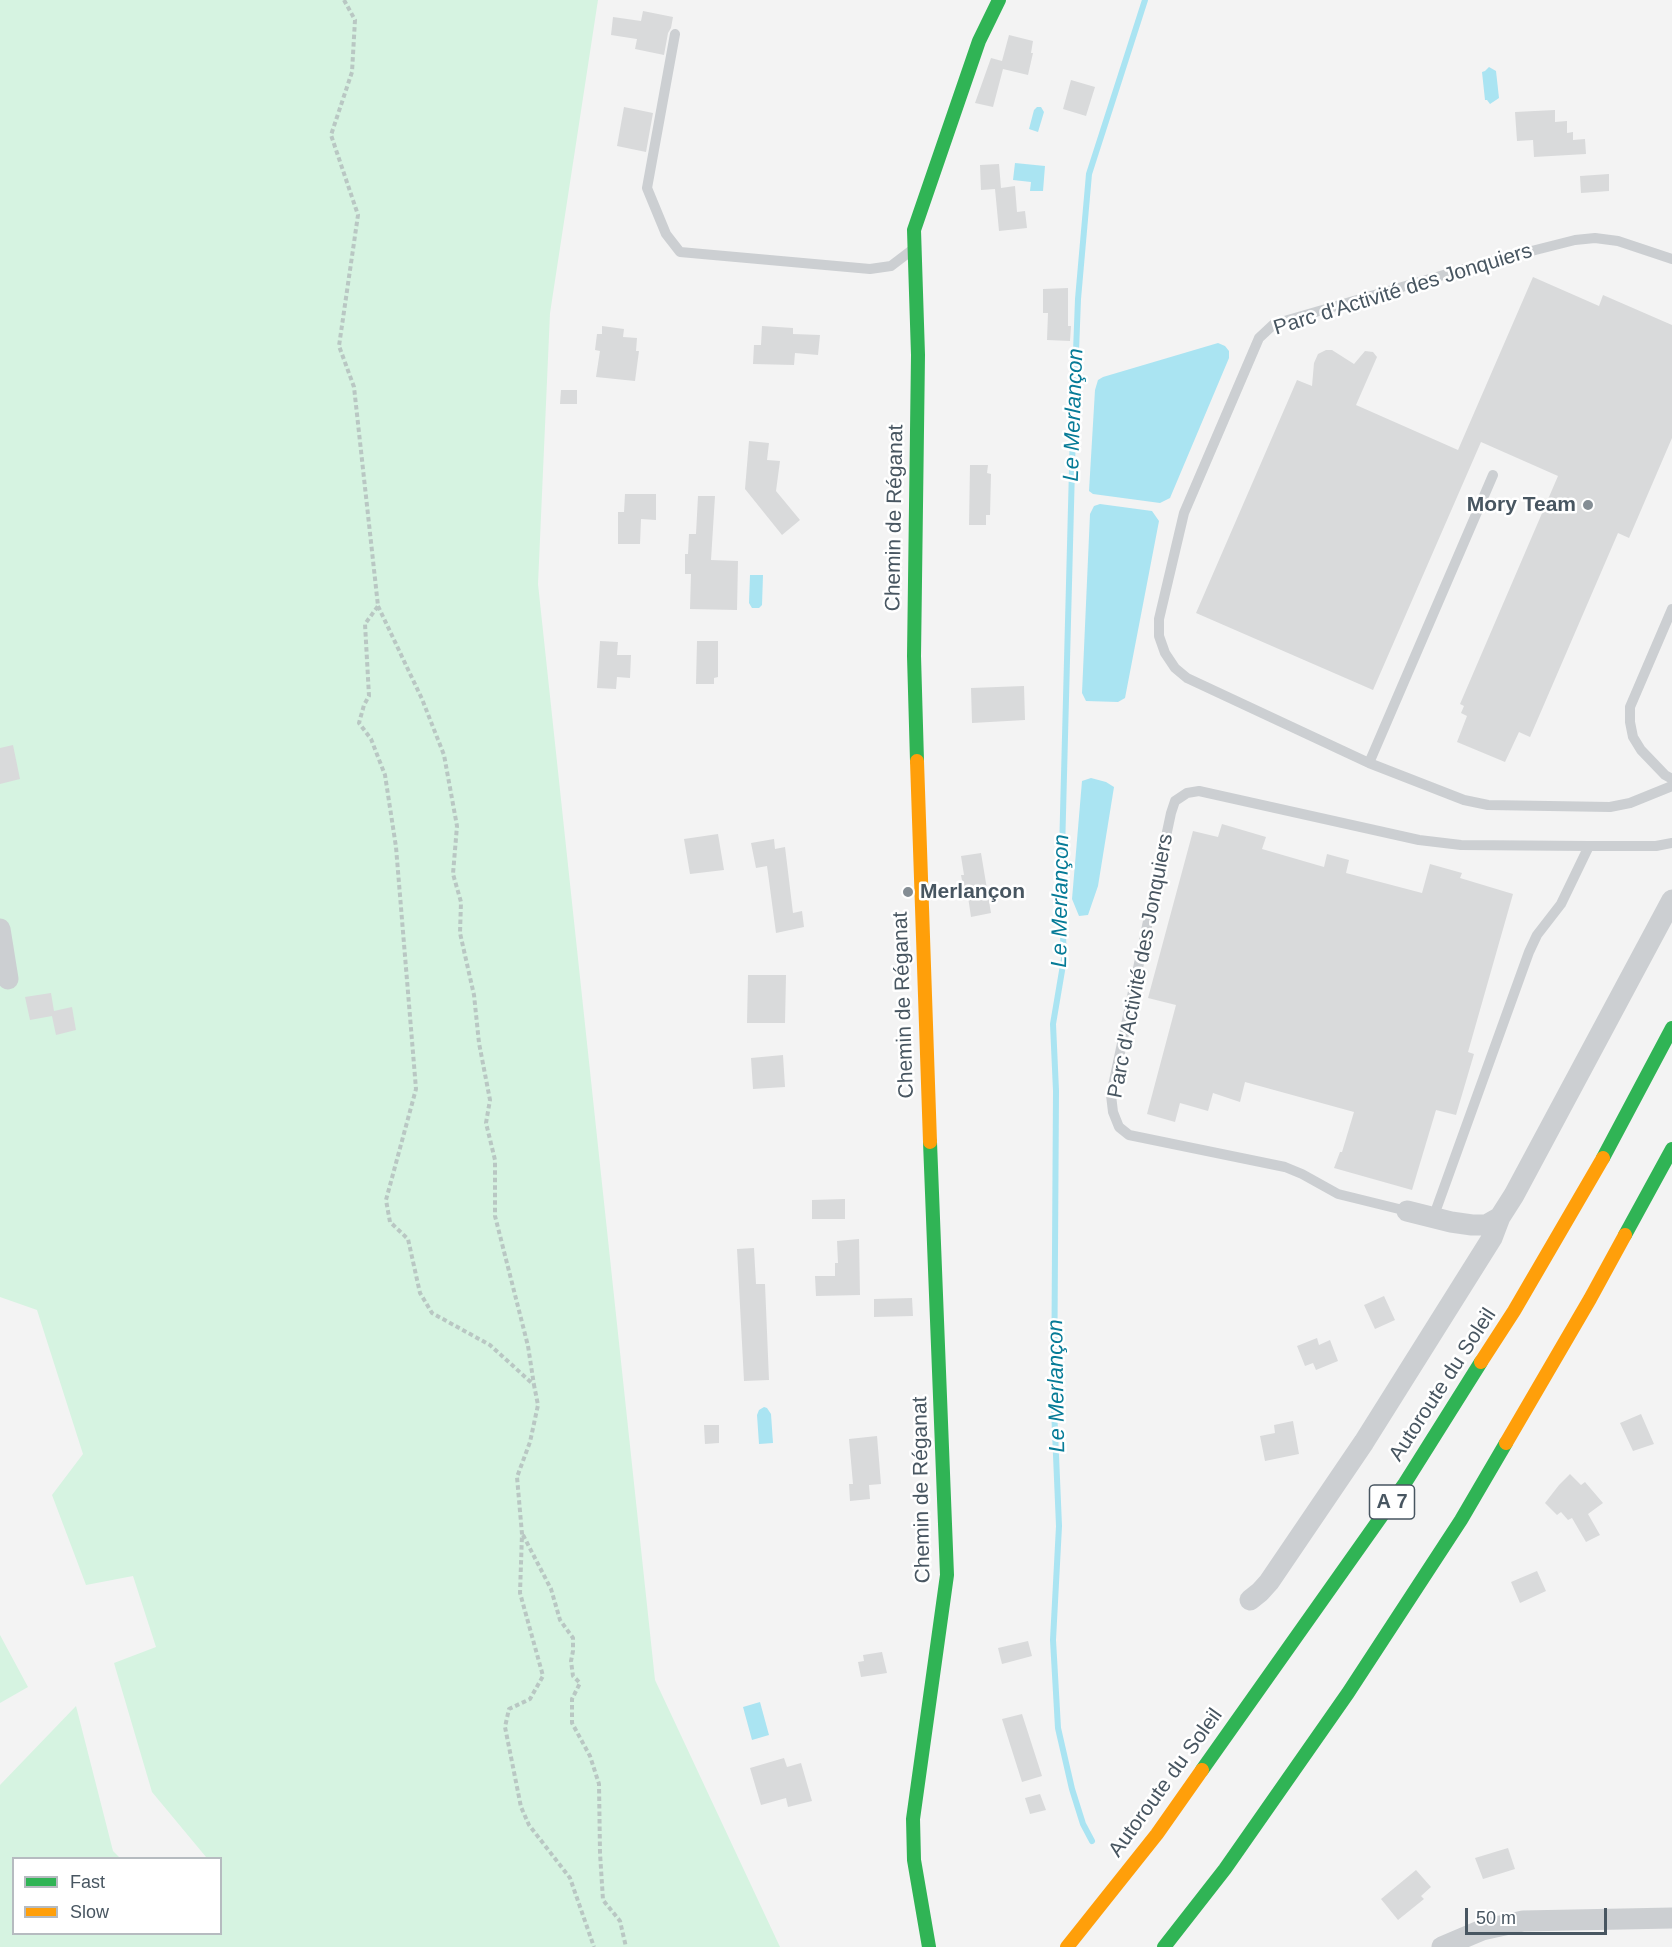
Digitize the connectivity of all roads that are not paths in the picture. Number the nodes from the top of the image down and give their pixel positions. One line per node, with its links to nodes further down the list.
1 (999, 0): 3 (main road, Chemin de Réganat)
2 (675, 33): 3 (lane)
3 (915, 248): 22 (main road, Chemin de Réganat)
4 (1672, 259): 7 (lane, Parc d'Activité des Jonquiers)
5 (1493, 475): 7 (lane)
6 (1672, 609): 8 (lane)
7 (1369, 763): 9 (lane, Parc d'Activité des Jonquiers)
8 (1672, 779)
9 (1672, 786)
10 (1672, 843): 11 (lane, Parc d'Activité des Jonquiers)
11 (1589, 846): 17 (lane, Parc d'Activité des Jonquiers); 19 (lane)
12 (1672, 900): 18 (street)
13 (0, 929): 14 (street)
14 (8, 979)
15 (1672, 1028): 23 (main road, Autoroute du Soleil / A 7)
16 (1672, 1149): 24 (main road)
17 (1407, 1211): 19 (street, Parc d'Activité des Jonquiers)
18 (1500, 1216): 19 (street, Parc d'Activité des Jonquiers); 20 (street)
19 (1433, 1218)
20 (1250, 1600)
21 (1672, 1918): 25 (street)
22 (929, 1947)
23 (1067, 1947)
24 (1164, 1947)
25 (1442, 1947)

